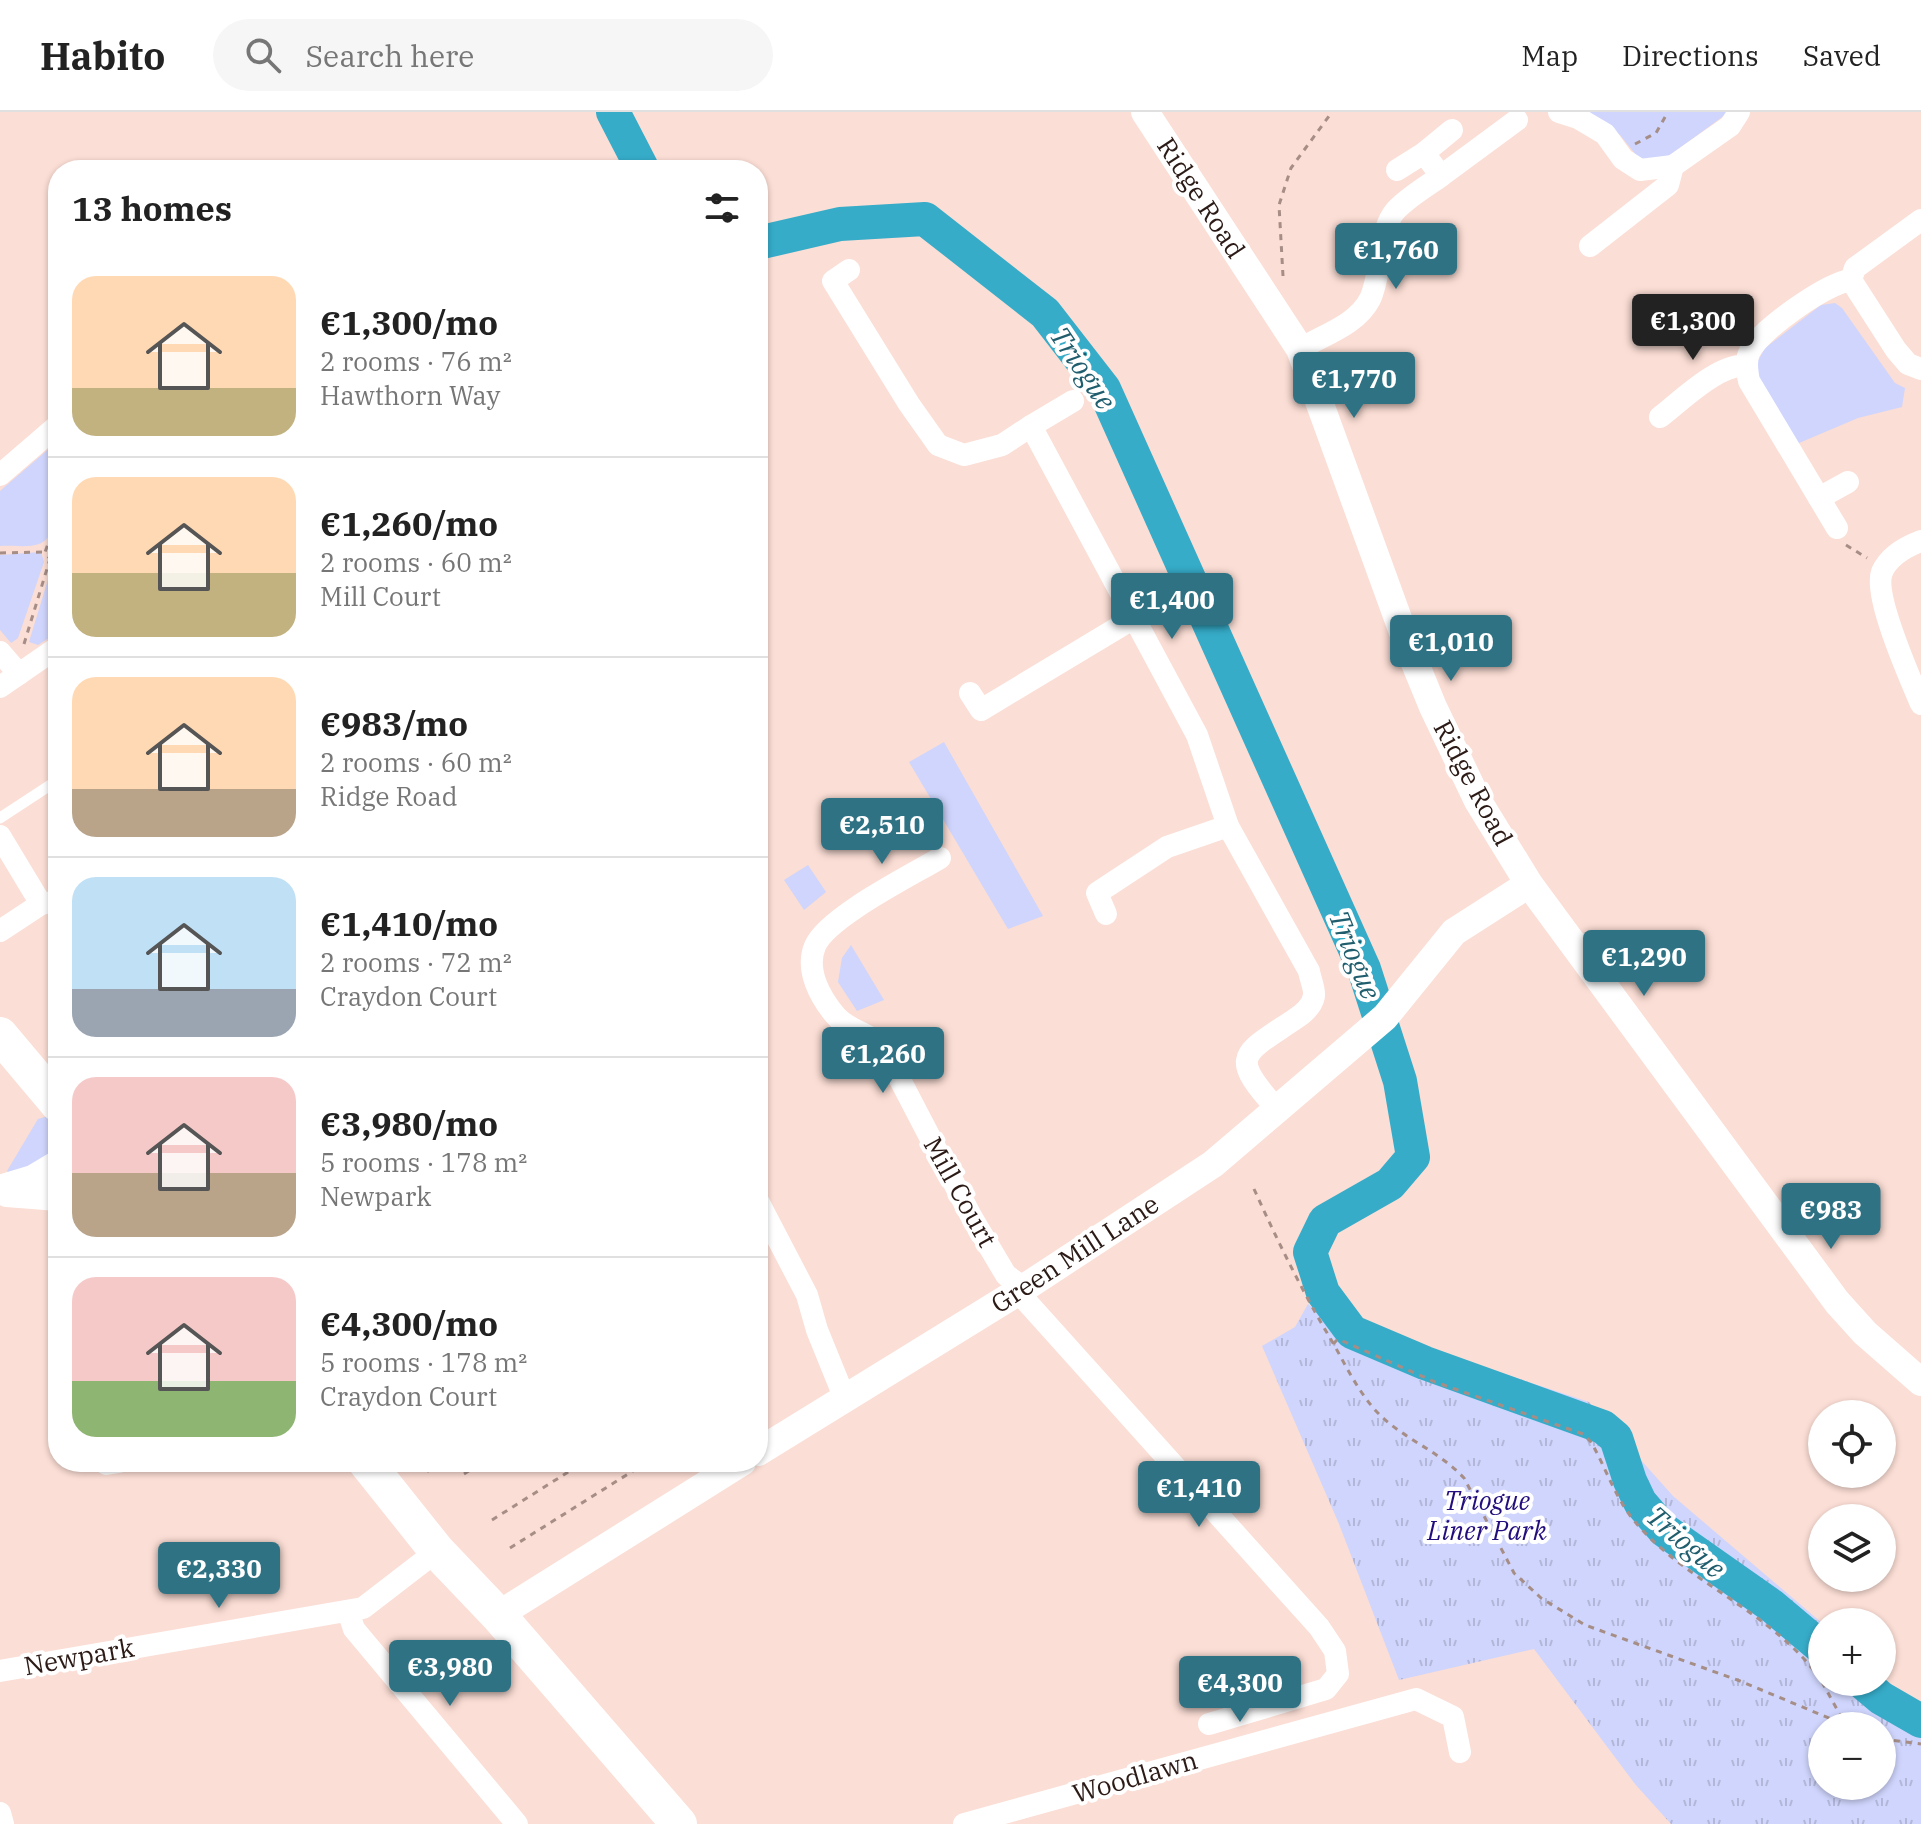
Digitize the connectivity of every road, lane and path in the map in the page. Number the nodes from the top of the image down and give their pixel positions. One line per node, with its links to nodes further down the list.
1 (1145, 112): 17 (street, Ridge Road)
2 (1332, 112): 17 (path)
3 (1559, 112): 8 (street)
4 (1668, 112): 8 (path)
5 (1739, 112): 10 (street)
6 (1522, 115): 12 (street)
7 (1453, 119): 9 (street)
8 (1612, 144): 10 (street)
9 (1424, 153): 11 (street); 12 (street)
10 (1673, 166): 14 (street)
11 (1397, 170)
12 (1441, 176): 18 (street)
13 (1921, 220): 16 (street)
14 (1590, 246)
15 (849, 270): 23 (street)
16 (1851, 280): 19 (street); 20 (street)
17 (1273, 308): 18 (street, Ridge Road)
18 (1300, 349): 48 (street, Ridge Road)
19 (1746, 366): 22 (street); 27 (street)
20 (1921, 369)
21 (1073, 401): 23 (street)
22 (1660, 417)
23 (1031, 426): 36 (street)
24 (48, 434): 25 (street)
25 (0, 475)
26 (1848, 482): 27 (street)
27 (1819, 498): 28 (street)
28 (1837, 528): 35 (path)
29 (1921, 541): 35 (street)
30 (48, 544): 31 (path)
31 (45, 552): 32 (path); 33 (path)
32 (0, 553)
33 (48, 556)
34 (48, 566): 39 (path)
35 (1885, 567): 42 (street)
36 (1134, 618): 41 (street); 45 (street)
37 (0, 652): 39 (street)
38 (48, 654): 39 (street)
39 (19, 674): 40 (street)
40 (0, 687)
41 (970, 693)
42 (1921, 704)
43 (48, 787): 44 (lane)
44 (0, 818)
45 (1228, 826): 51 (street); 55 (street)
46 (0, 836): 49 (street)
47 (940, 858): 61 (street, Mill Court)
48 (1529, 884): 55 (street, Green Mill Lane); 63 (street, Ridge Road)
49 (48, 899)
50 (48, 903): 52 (street)
51 (1106, 914)
52 (0, 931)
53 (0, 1035): 54 (main road)
54 (48, 1092)
55 (1277, 1109): 61 (street, Green Mill Lane)
56 (48, 1170): 58 (street)
57 (1254, 1189): 62 (path)
58 (0, 1191): 59 (street)
59 (48, 1196)
60 (768, 1220): 64 (street)
61 (1021, 1290): 64 (street, Green Mill Lane); 80 (street, Mill Court)
62 (1333, 1344): 77 (path); 79 (path)
63 (1921, 1382)
64 (845, 1399): 65 (street, Green Mill Lane)
65 (768, 1446)
66 (374, 1472): 74 (main road)
67 (467, 1472): 71 (path)
68 (568, 1472): 72 (path)
69 (631, 1472): 73 (path)
70 (726, 1472): 76 (street)
71 (464, 1474)
72 (492, 1520)
73 (510, 1548)
74 (437, 1551): 75 (street, Newpark); 76 (main road)
75 (348, 1611): 78 (street, Newpark); 86 (street)
76 (498, 1615): 87 (main road)
77 (1808, 1664)
78 (0, 1671)
79 (1815, 1712)
80 (1209, 1724)
81 (1896, 1741): 82 (path)
82 (1921, 1744)
83 (1460, 1752): 88 (street, Woodlawn)
84 (0, 1813): 85 (street)
85 (3, 1824)
86 (517, 1824)
87 (679, 1824)
88 (964, 1824)

